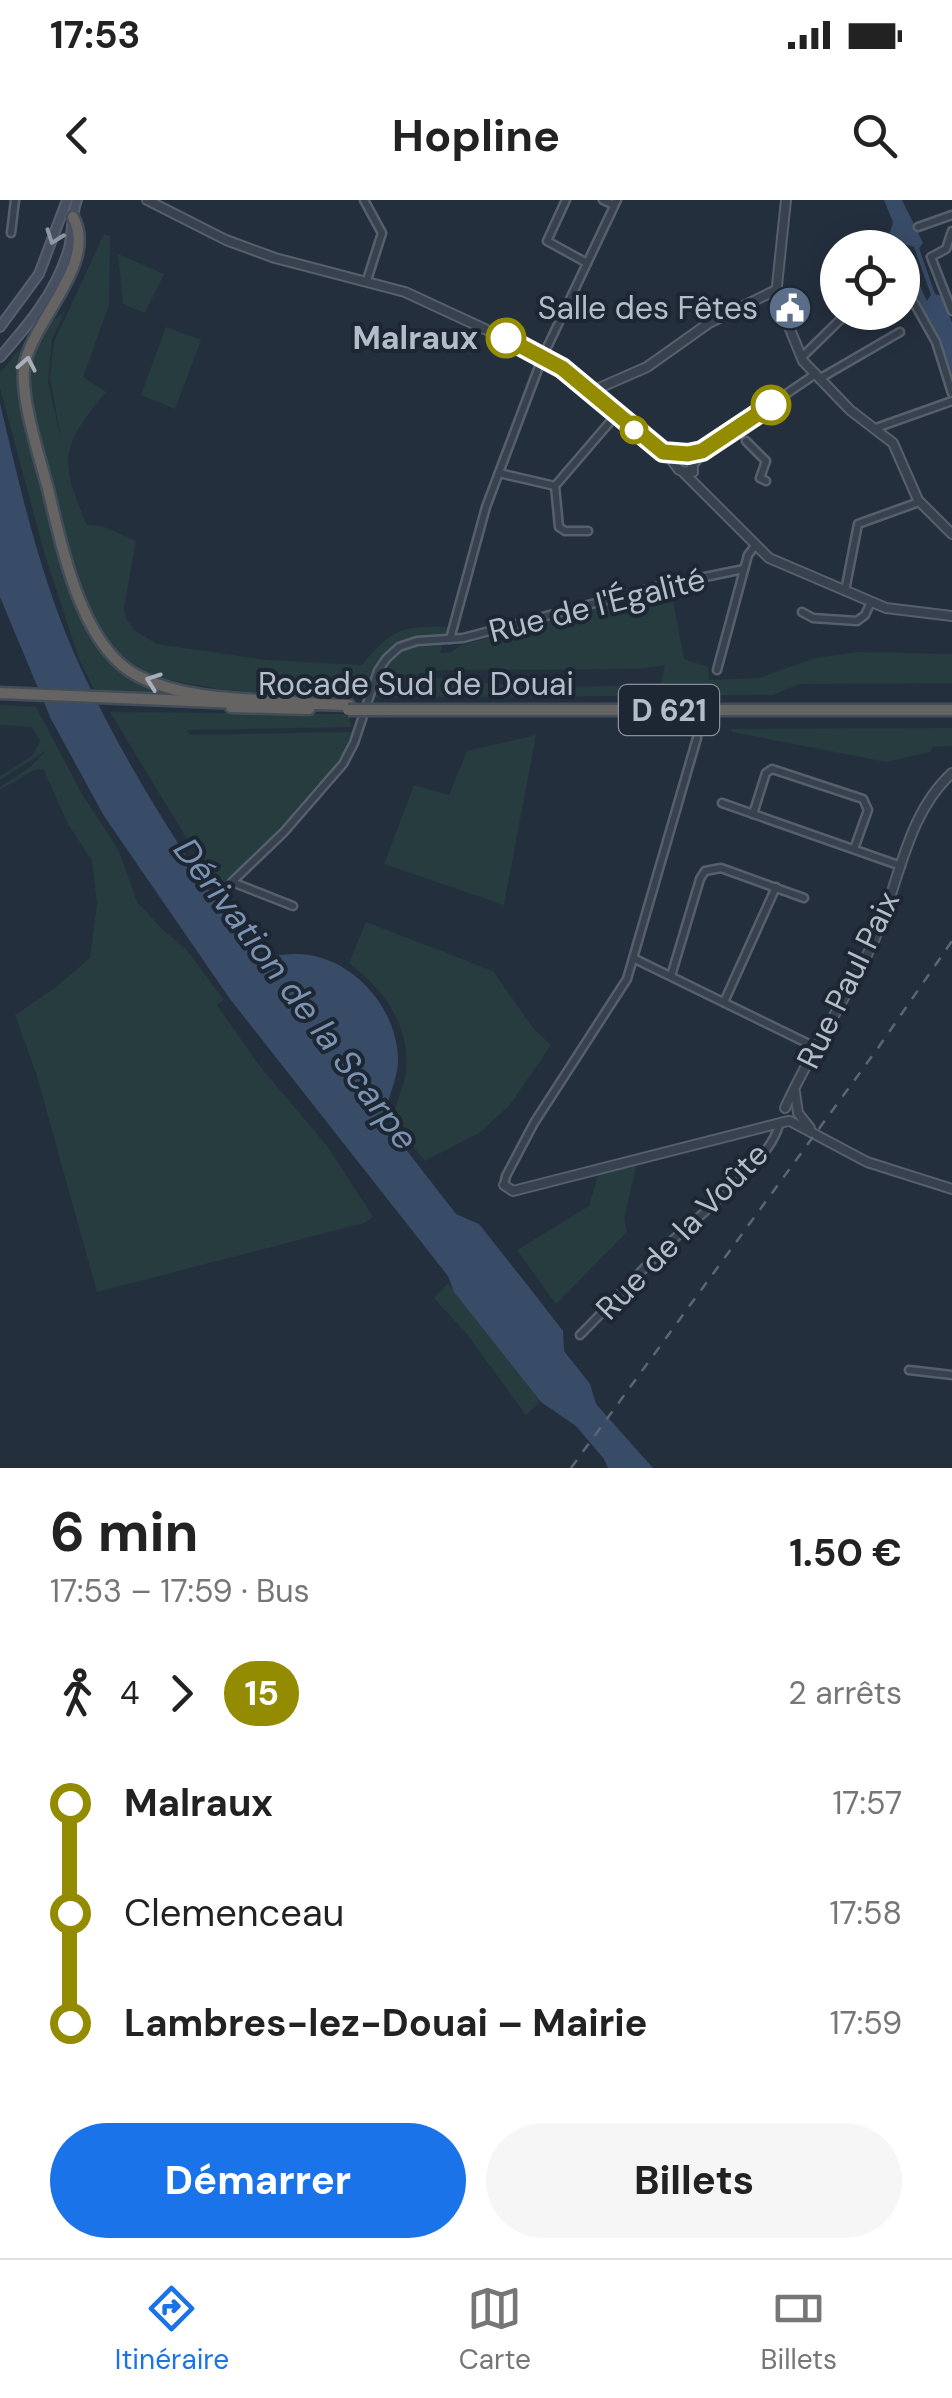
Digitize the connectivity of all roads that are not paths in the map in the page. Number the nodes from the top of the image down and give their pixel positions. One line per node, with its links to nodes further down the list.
1 (15, 200): 14 (street)
2 (67, 200): 20 (main road, one-way to 20)
3 (77, 200): 11 (main road)
4 (147, 200): 16 (street)
5 (364, 200): 16 (street)
6 (566, 200): 15 (street)
7 (603, 200): 9 (street)
8 (786, 200): 17 (street)
9 (616, 203): 15 (street)
10 (952, 216): 12 (street)
11 (73, 217): 24 (main road); 57 (highway, one-way to 11)
12 (918, 227)
13 (952, 231): 18 (street)
14 (10, 233)
15 (587, 262): 23 (street)
16 (366, 280): 23 (street)
17 (776, 290): 25 (street); 28 (street)
18 (952, 311)
19 (920, 314): 30 (street)
20 (0, 326)
21 (830, 330): 25 (street)
22 (900, 332): 27 (street)
23 (543, 356): 26 (street); 40 (street)
24 (0, 357)
25 (802, 358): 27 (street)
26 (570, 374): 28 (street); 29 (street)
27 (816, 377): 33 (street); 34 (street)
28 (605, 383): 29 (street); 31 (street)
29 (589, 391): 31 (street)
30 (952, 397): 34 (street)
31 (602, 402): 32 (street)
32 (616, 414): 36 (street); 42 (street)
33 (736, 428): 35 (street); 41 (street)
34 (876, 428): 44 (street)
35 (708, 448): 37 (street); 38 (street)
36 (663, 452): 37 (street); 39 (street)
37 (685, 454): 38 (street); 39 (street)
38 (694, 466): 39 (street); 43 (street)
39 (680, 468): 43 (street)
40 (499, 473): 42 (street); 53 (street)
41 (766, 481)
42 (555, 486): 45 (street)
43 (703, 492): 47 (street)
44 (920, 502): 46 (street); 49 (street)
45 (588, 531)
46 (952, 534)
47 (754, 546): 48 (street); 49 (street)
48 (744, 570): 53 (street, Rue de l'Égalité); 54 (street)
49 (845, 590): 50 (street)
50 (871, 602): 51 (street); 52 (street)
51 (802, 612)
52 (952, 616)
53 (450, 639): 68 (street, Rue de l'Égalité)
54 (717, 670)
55 (0, 696): 56 (highway, Rocade Sud de Douai / D 621)
56 (110, 702): 57 (highway, Rocade Sud de Douai / D 621); 58 (highway, Rocade Sud de Douai / D 621)
57 (318, 704): 58 (highway, Rocade Sud de Douai / D 621)
58 (348, 707): 59 (highway, Rocade Sud de Douai / D 621, bridge)
59 (952, 707)
60 (697, 738): 69 (street)
61 (952, 773): 65 (street, Rue Paul Paix)
62 (722, 804): 63 (street)
63 (752, 814): 64 (street); 64 (street)
64 (854, 850): 65 (street)
65 (901, 866): 72 (street, Rue Paul Paix)
66 (776, 887): 67 (street); 70 (street); 71 (street)
67 (804, 898)
68 (294, 906)
69 (635, 959): 70 (street); 77 (street)
70 (671, 976): 71 (street)
71 (724, 1002): 72 (street)
72 (816, 1048): 73 (street, Rue Paul Paix)
73 (798, 1083): 74 (street, Rue Paul Paix); 75 (street, Rue Paul Paix)
74 (797, 1111): 75 (street); 76 (street)
75 (785, 1117): 76 (street); 77 (street, Rue Paul Paix); 79 (street, Rue de la Voûte)
76 (814, 1133): 78 (street)
77 (504, 1185)
78 (952, 1189)
79 (580, 1336)
80 (909, 1370): 81 (street)
81 (952, 1375)

